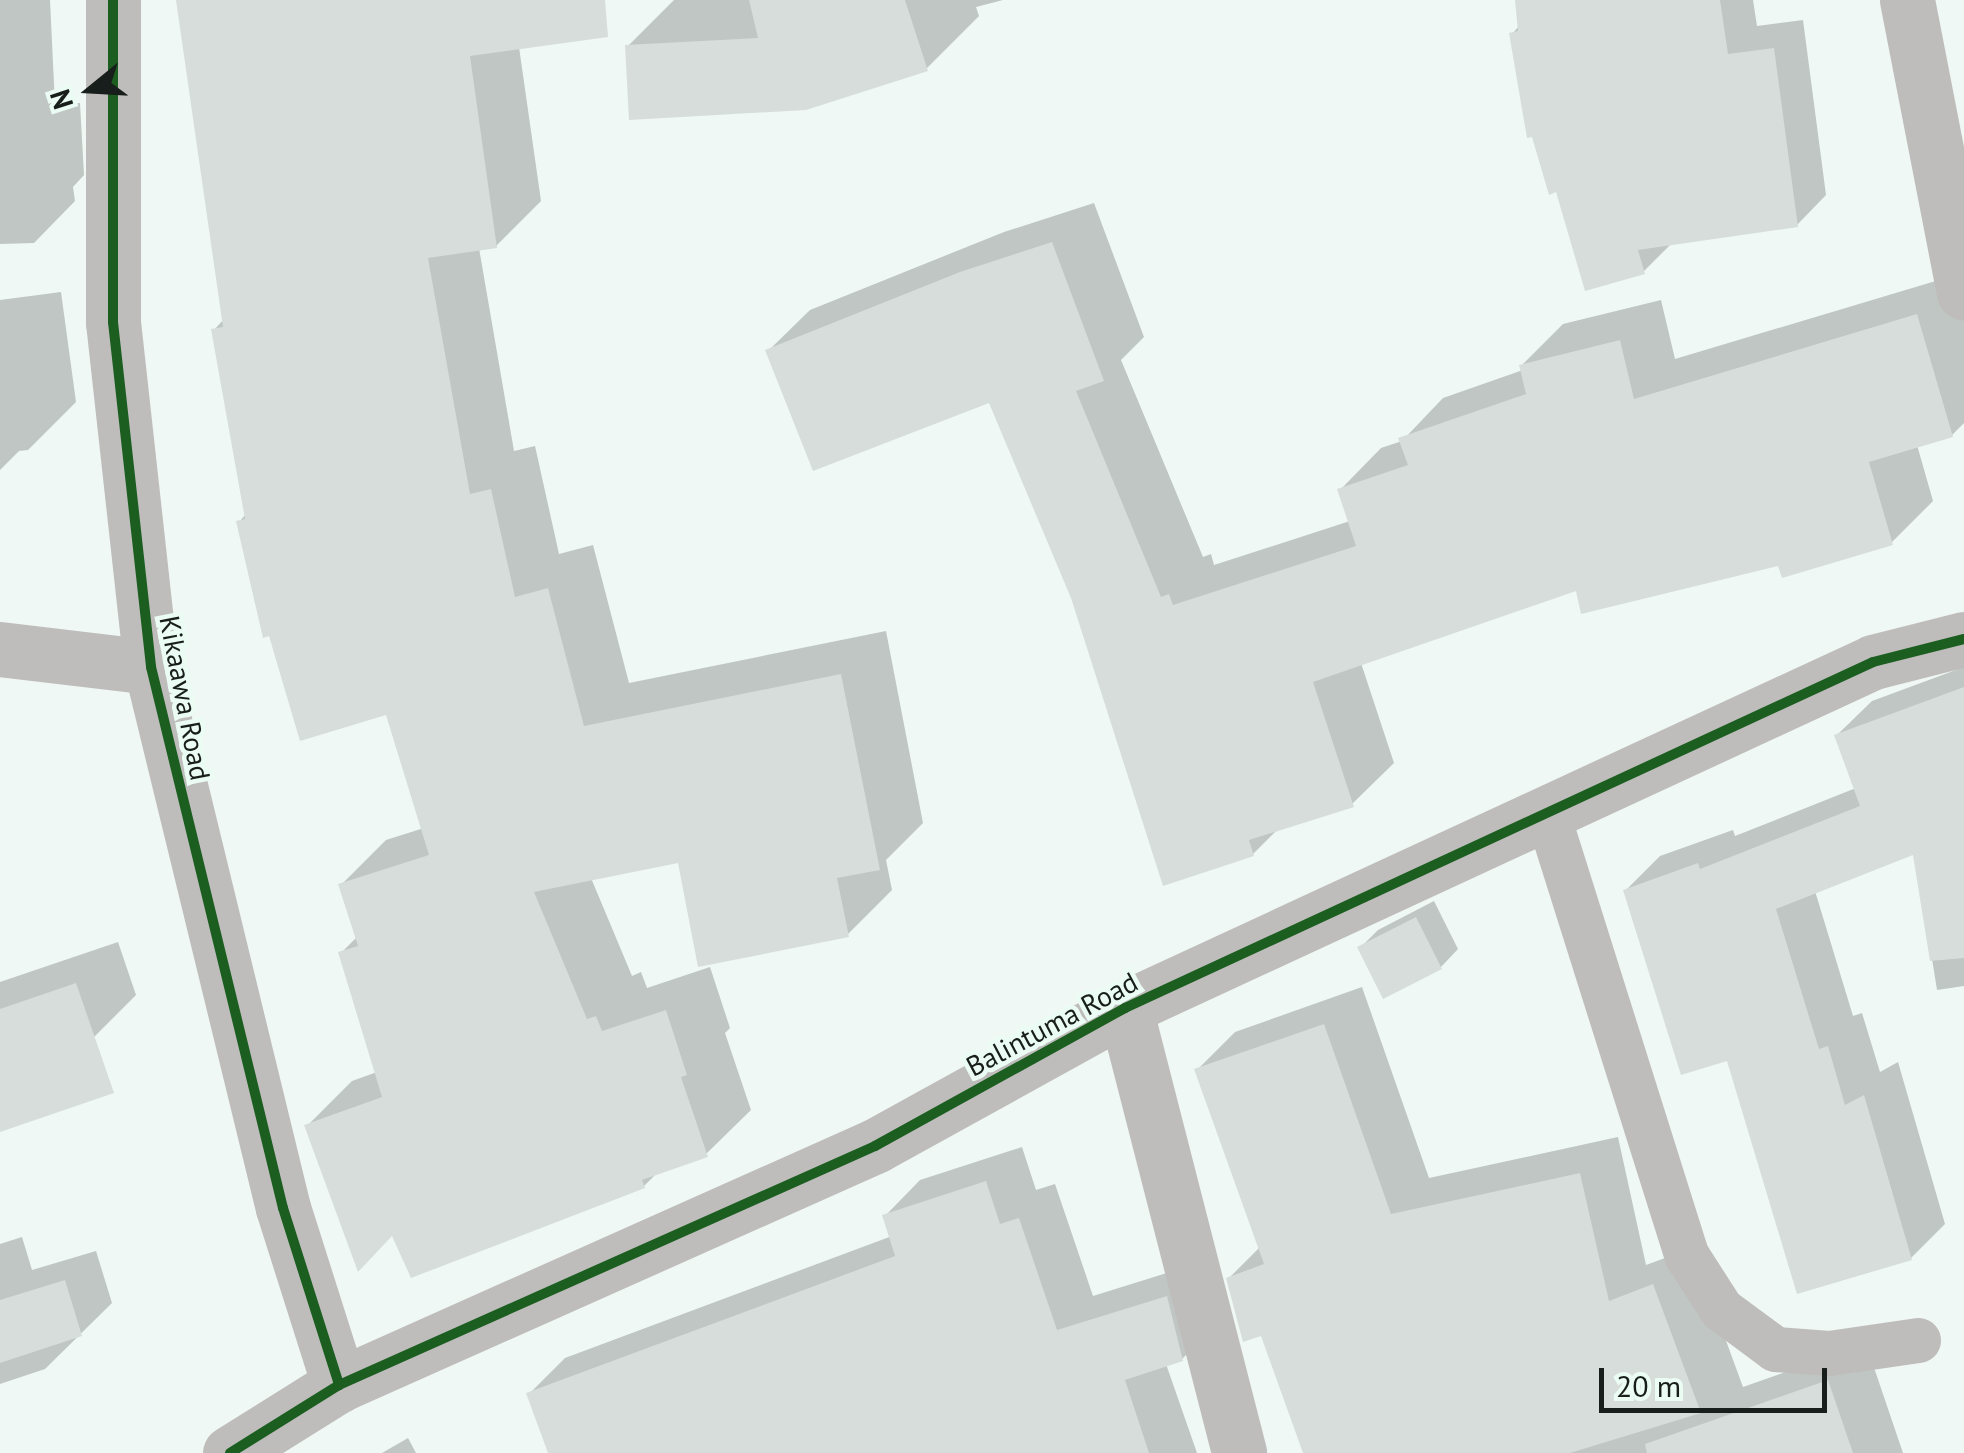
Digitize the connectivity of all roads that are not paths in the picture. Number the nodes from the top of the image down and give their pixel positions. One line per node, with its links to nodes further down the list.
1 (113, 0): 6 (street, Kikaawa Road)
2 (1907, 0): 3 (street)
3 (1964, 293)
4 (1964, 638): 7 (street, Balintuma Road)
5 (0, 649): 6 (street)
6 (151, 668): 10 (street, Kikaawa Road)
7 (1547, 813): 8 (street, Balintuma Road); 9 (lane)
8 (1125, 1008): 10 (street, Balintuma Road); 12 (street)
9 (1918, 1340)
10 (339, 1384): 11 (street, Balintuma Road)
11 (230, 1453)
12 (1239, 1453)

